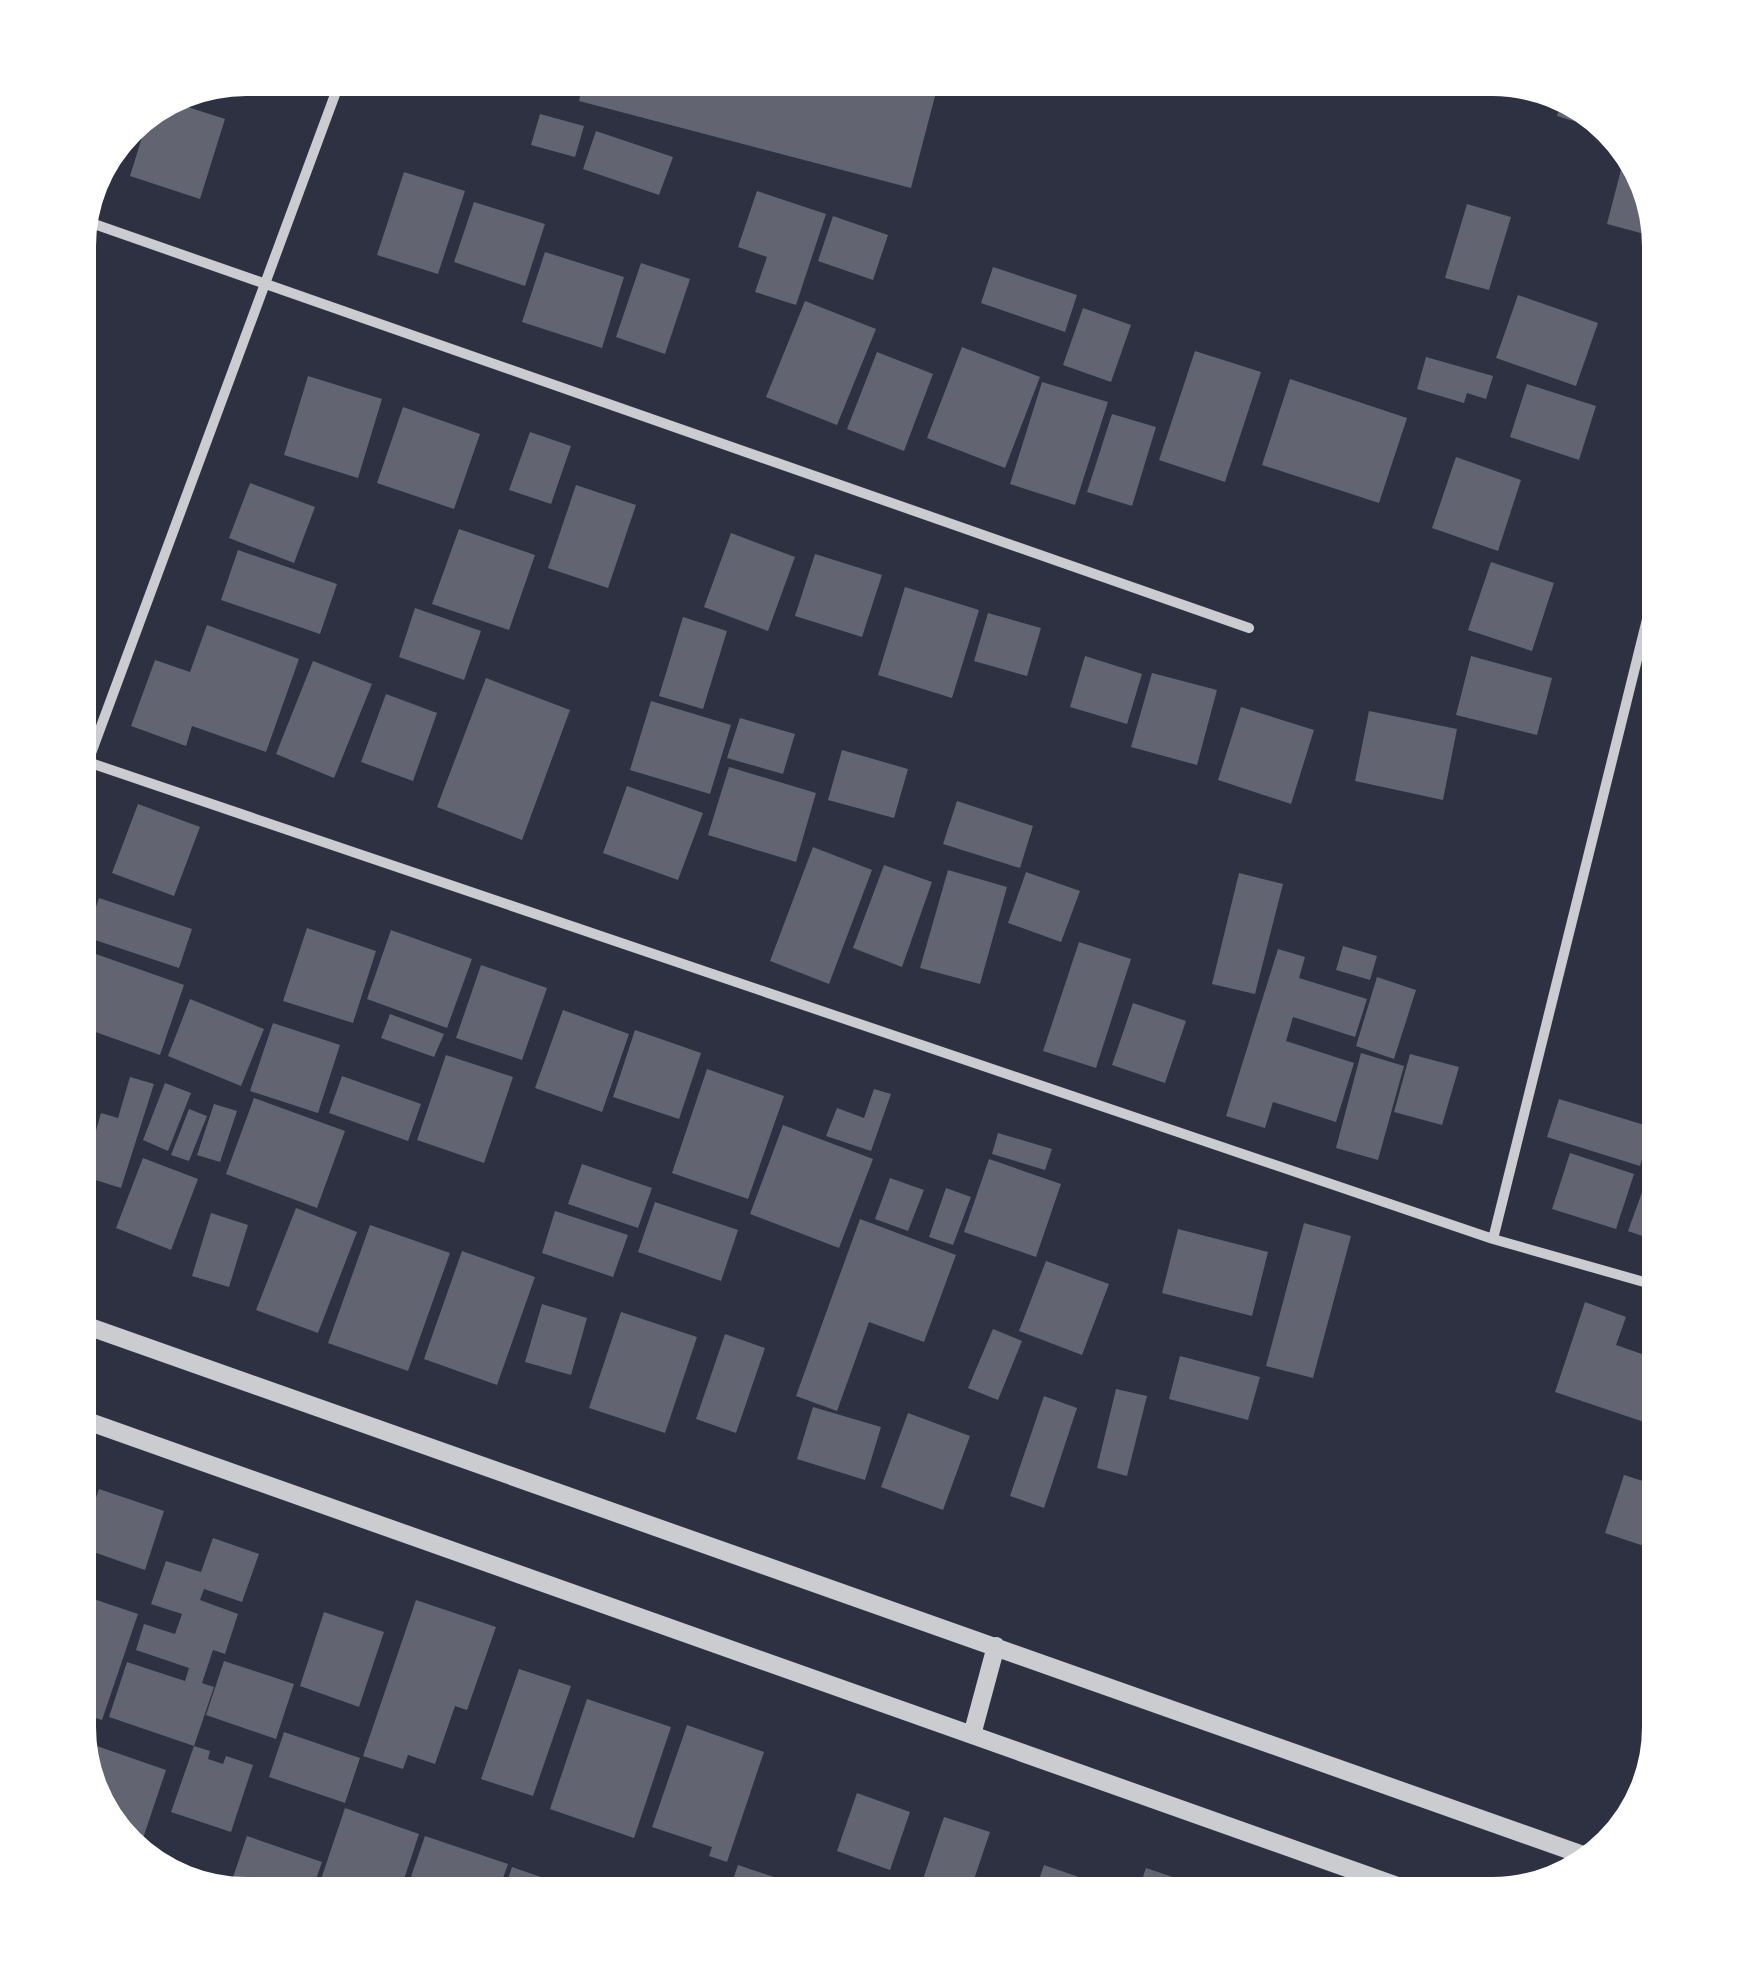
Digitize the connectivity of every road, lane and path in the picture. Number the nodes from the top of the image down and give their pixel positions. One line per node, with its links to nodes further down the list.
1 (338, 90): 3 (street)
2 (92, 223): 3 (street)
3 (268, 284): 5 (street); 6 (street)
4 (1648, 619): 8 (street)
5 (1249, 628)
6 (90, 751)
7 (90, 762): 8 (street)
8 (1493, 1239): 9 (street)
9 (1648, 1283)
10 (90, 1327): 12 (street)
11 (90, 1422): 13 (street)
12 (996, 1646): 13 (street); 14 (street)
13 (972, 1735): 15 (street)
14 (1581, 1854)
15 (1389, 1883)

